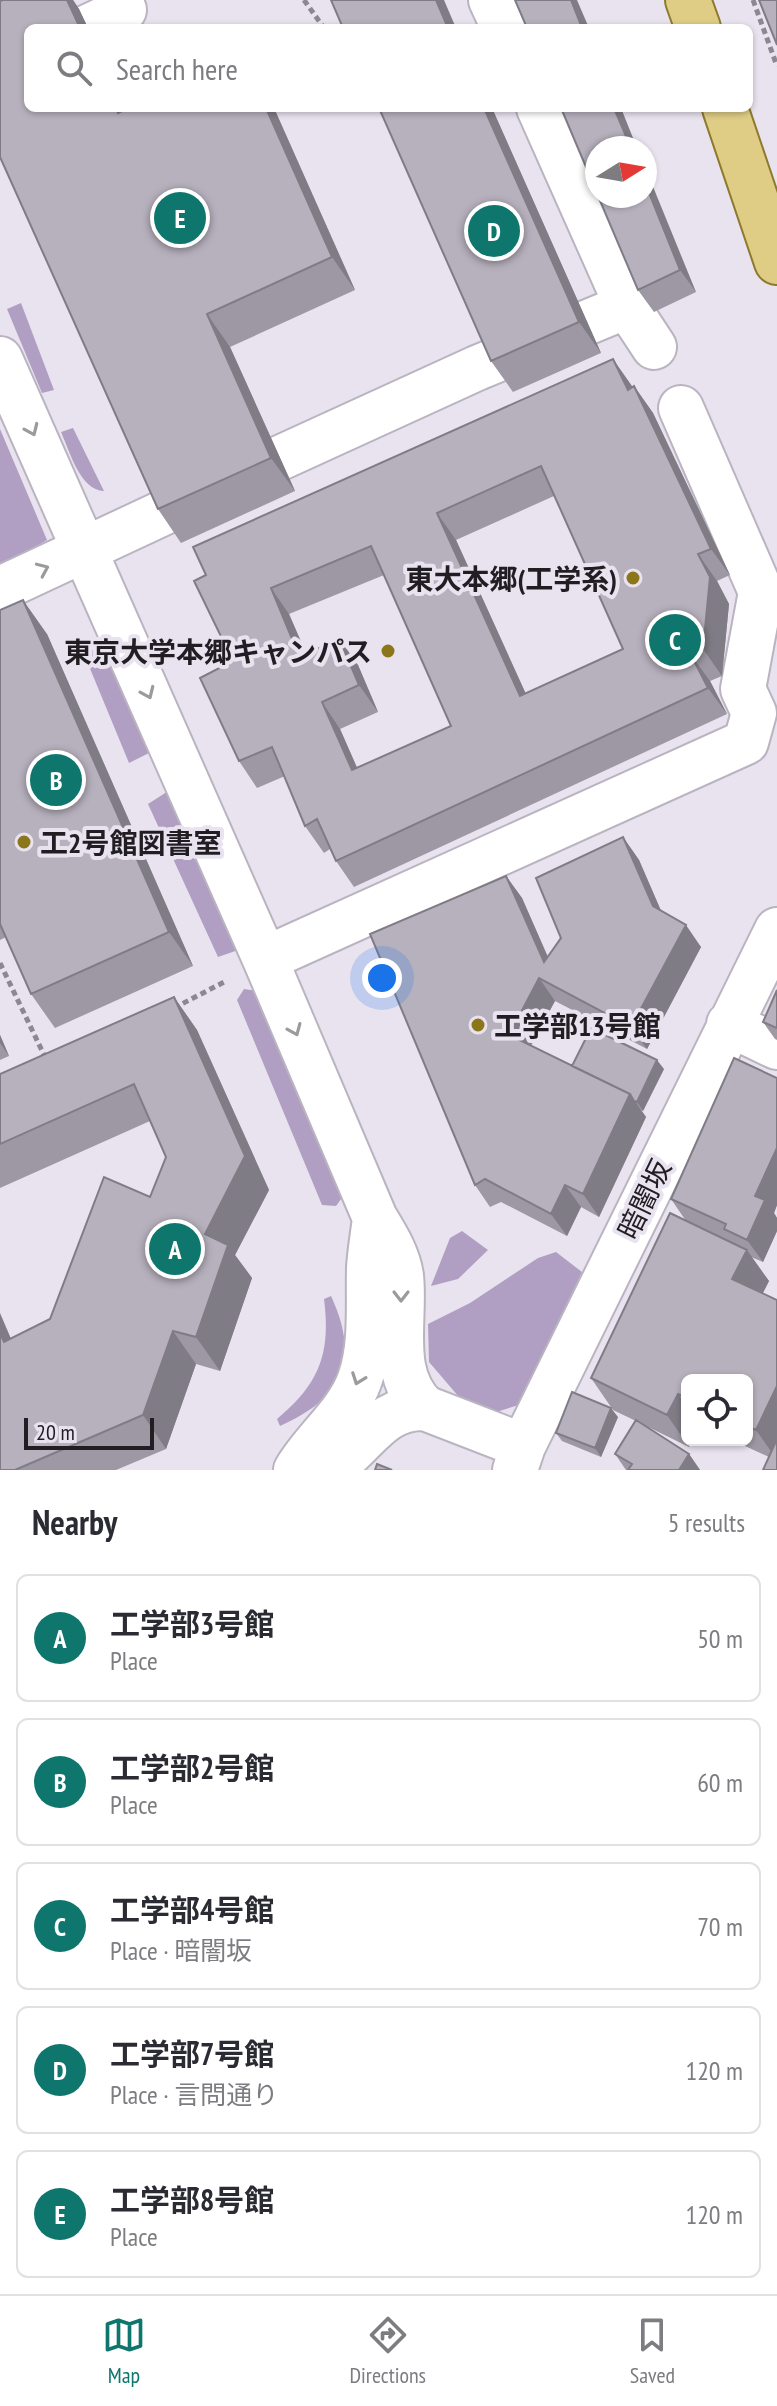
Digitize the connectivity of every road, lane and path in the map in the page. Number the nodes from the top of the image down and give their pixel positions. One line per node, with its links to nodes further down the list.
1 (304, 0): 5 (path)
2 (491, 0): 6 (street)
3 (688, 0): 7 (main road)
4 (753, 0): 8 (path)
5 (321, 24)
6 (502, 24)
7 (697, 24)
8 (777, 66)
9 (541, 112): 12 (street)
10 (726, 112): 11 (main road)
11 (777, 262)
12 (627, 306): 13 (street); 16 (street)
13 (654, 347)
14 (0, 359): 18 (street, one-way to 18)
15 (681, 408): 21 (street)
16 (280, 458)
17 (167, 511): 18 (street)
18 (85, 550): 19 (street, one-way to 18); 21 (street, one-way to 21)
19 (0, 589)
20 (777, 930): 24 (street, 暗闇坂)
21 (265, 959): 23 (path); 27 (street, one-way to 27)
22 (0, 963): 26 (path, bridge)
23 (169, 1010)
24 (729, 1024): 25 (street); 29 (street, 暗闇坂)
25 (777, 1047)
26 (55, 1058)
27 (375, 1218): 28 (street, one-way to 28); 30 (street, one-way to 30)
28 (425, 1408): 29 (street); 31 (street)
29 (519, 1458)
30 (296, 1470)
31 (326, 1470)

